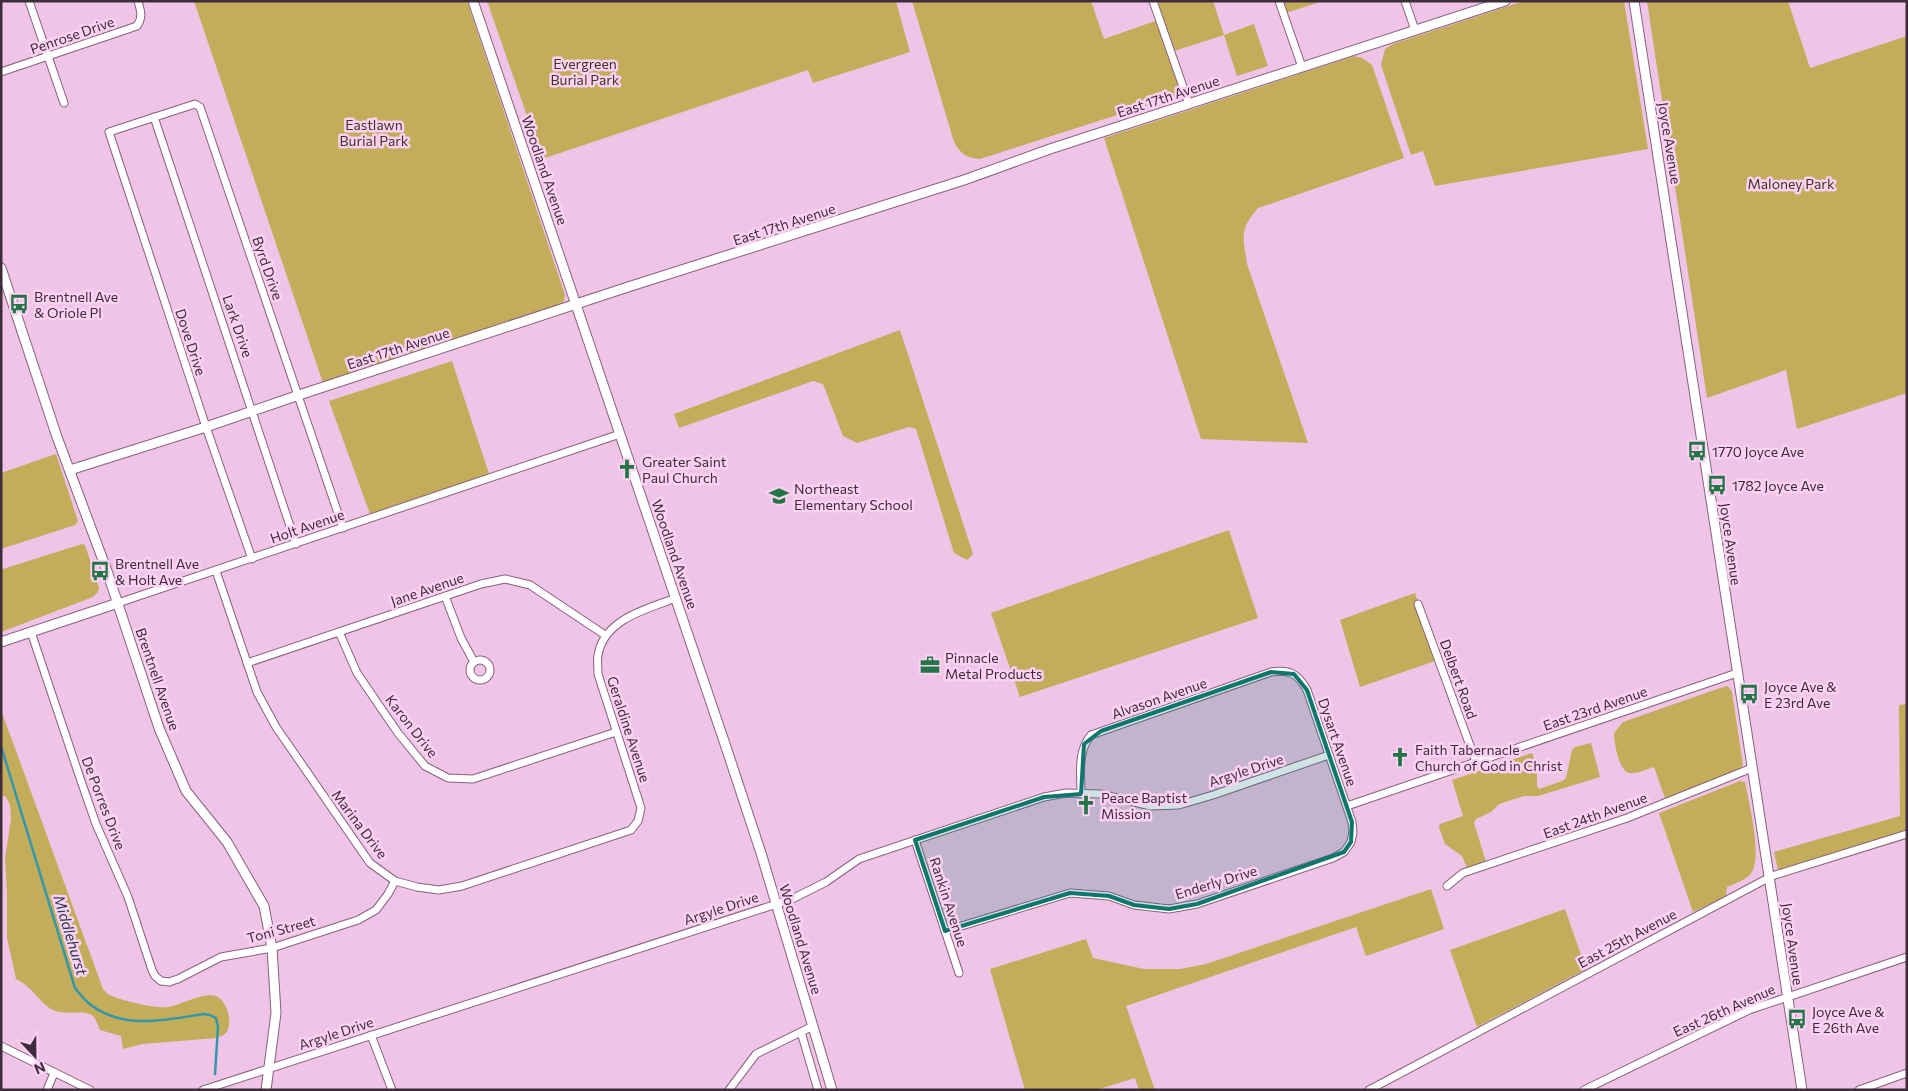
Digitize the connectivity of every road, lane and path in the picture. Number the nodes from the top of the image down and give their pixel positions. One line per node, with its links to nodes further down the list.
1 (29, 1): 10 (street)
2 (138, 1): 10 (street, Penrose Drive)
3 (474, 1): 19 (street, Woodland Avenue)
4 (1153, 1): 14 (street)
5 (1279, 1): 11 (street)
6 (1405, 1): 9 (street)
7 (1505, 1): 9 (street, East 17th Avenue)
8 (1634, 1): 39 (street, Joyce Avenue)
9 (1415, 30): 11 (street, East 17th Avenue)
10 (48, 56): 12 (street, Penrose Drive); 13 (street)
11 (1302, 67): 14 (street, East 17th Avenue)
12 (1, 72)
13 (64, 103)
14 (1189, 104): 19 (street, East 17th Avenue)
15 (154, 118): 16 (street, Byrd Drive); 20 (street, Byrd Drive); 21 (street, Lark Drive)
16 (109, 132): 22 (street, Dove Drive)
17 (1, 268): 18 (street, Brentnell Avenue)
18 (4, 283): 24 (street, Brentnell Avenue)
19 (576, 305): 20 (street, East 17th Avenue); 23 (street, Woodland Avenue)
20 (299, 395): 21 (street, East 17th Avenue); 25 (street, Byrd Drive)
21 (253, 410): 22 (street, East 17th Avenue); 26 (street, Lark Drive)
22 (206, 427): 24 (street, East 17th Avenue); 27 (street, Dove Drive)
23 (620, 434): 25 (street, Holt Avenue); 30 (street, Woodland Avenue)
24 (70, 470): 31 (street, Brentnell Avenue)
25 (343, 528): 26 (street, Holt Avenue)
26 (296, 544): 27 (street, Holt Avenue)
27 (252, 559): 28 (street, Holt Avenue)
28 (216, 571): 31 (street, Holt Avenue); 38 (street, Marina Drive)
29 (445, 596): 34 (street, Jane Avenue); 35 (street, Jane Avenue); 37 (street)
30 (676, 598): 35 (street); 54 (street, Woodland Avenue)
31 (118, 603): 33 (street, Holt Avenue); 56 (street, Brentnell Avenue)
32 (1418, 604): 43 (street, Delbert Road)
33 (31, 632): 36 (street, Holt Avenue); 59 (street, De Porres Drive)
34 (339, 632): 38 (street, Jane Avenue); 41 (street, Karon Drive)
35 (605, 635): 41 (street, Geraldine Avenue)
36 (1, 642)
37 (474, 662)
38 (247, 663): 52 (street, Marina Drive)
39 (1737, 673): 43 (street, East 23rd Avenue); 44 (street, Joyce Avenue)
40 (1294, 674): 42 (street, Dysart Avenue); 45 (street, Alvason Avenue)
41 (616, 732): 47 (street, Geraldine Avenue)
42 (1329, 755): 45 (street, Argyle Drive); 46 (street, Dysart Avenue)
43 (1476, 762): 46 (street, East 23rd Avenue)
44 (1752, 768): 51 (street, Joyce Avenue); 53 (street, East 24th Avenue)
45 (1080, 794): 50 (street, Argyle Drive)
46 (1347, 806): 48 (street, Dysart Avenue)
47 (638, 821): 52 (street, Marina Drive)
48 (1352, 822): 55 (street, Enderly Drive)
49 (1907, 834): 51 (street, East 25th Avenue)
50 (915, 840): 54 (street, Argyle Drive); 55 (street, Rankin Avenue)
51 (1770, 877): 60 (street, Joyce Avenue); 76 (street, East 25th Avenue)
52 (395, 881): 56 (street, Toni Street)
53 (1447, 886)
54 (776, 904): 61 (street, Woodland Avenue); 63 (street, Argyle Drive)
55 (945, 931): 58 (street, Rankin Avenue)
56 (272, 948): 59 (street, Toni Street); 65 (street, Brentnell Avenue)
57 (1907, 957): 60 (street, East 26th Avenue)
58 (959, 973)
59 (160, 980)
60 (1787, 997): 77 (street, East 26th Avenue); 78 (street, Joyce Avenue)
61 (812, 1026): 62 (street); 75 (street, Woodland Avenue)
62 (801, 1032): 73 (street); 74 (street)
63 (371, 1035): 65 (street, Argyle Drive); 72 (street)
64 (1, 1046): 66 (street)
65 (270, 1068): 70 (street, Argyle Drive); 71 (street, Brentnell Avenue)
66 (54, 1073): 68 (street); 69 (street)
67 (1907, 1073): 79 (street)
68 (47, 1090)
69 (90, 1090)
70 (203, 1090)
71 (266, 1090)
72 (392, 1090)
73 (729, 1090)
74 (818, 1090)
75 (832, 1090)
76 (1369, 1090)
77 (1584, 1090)
78 (1802, 1090)
79 (1859, 1090)

